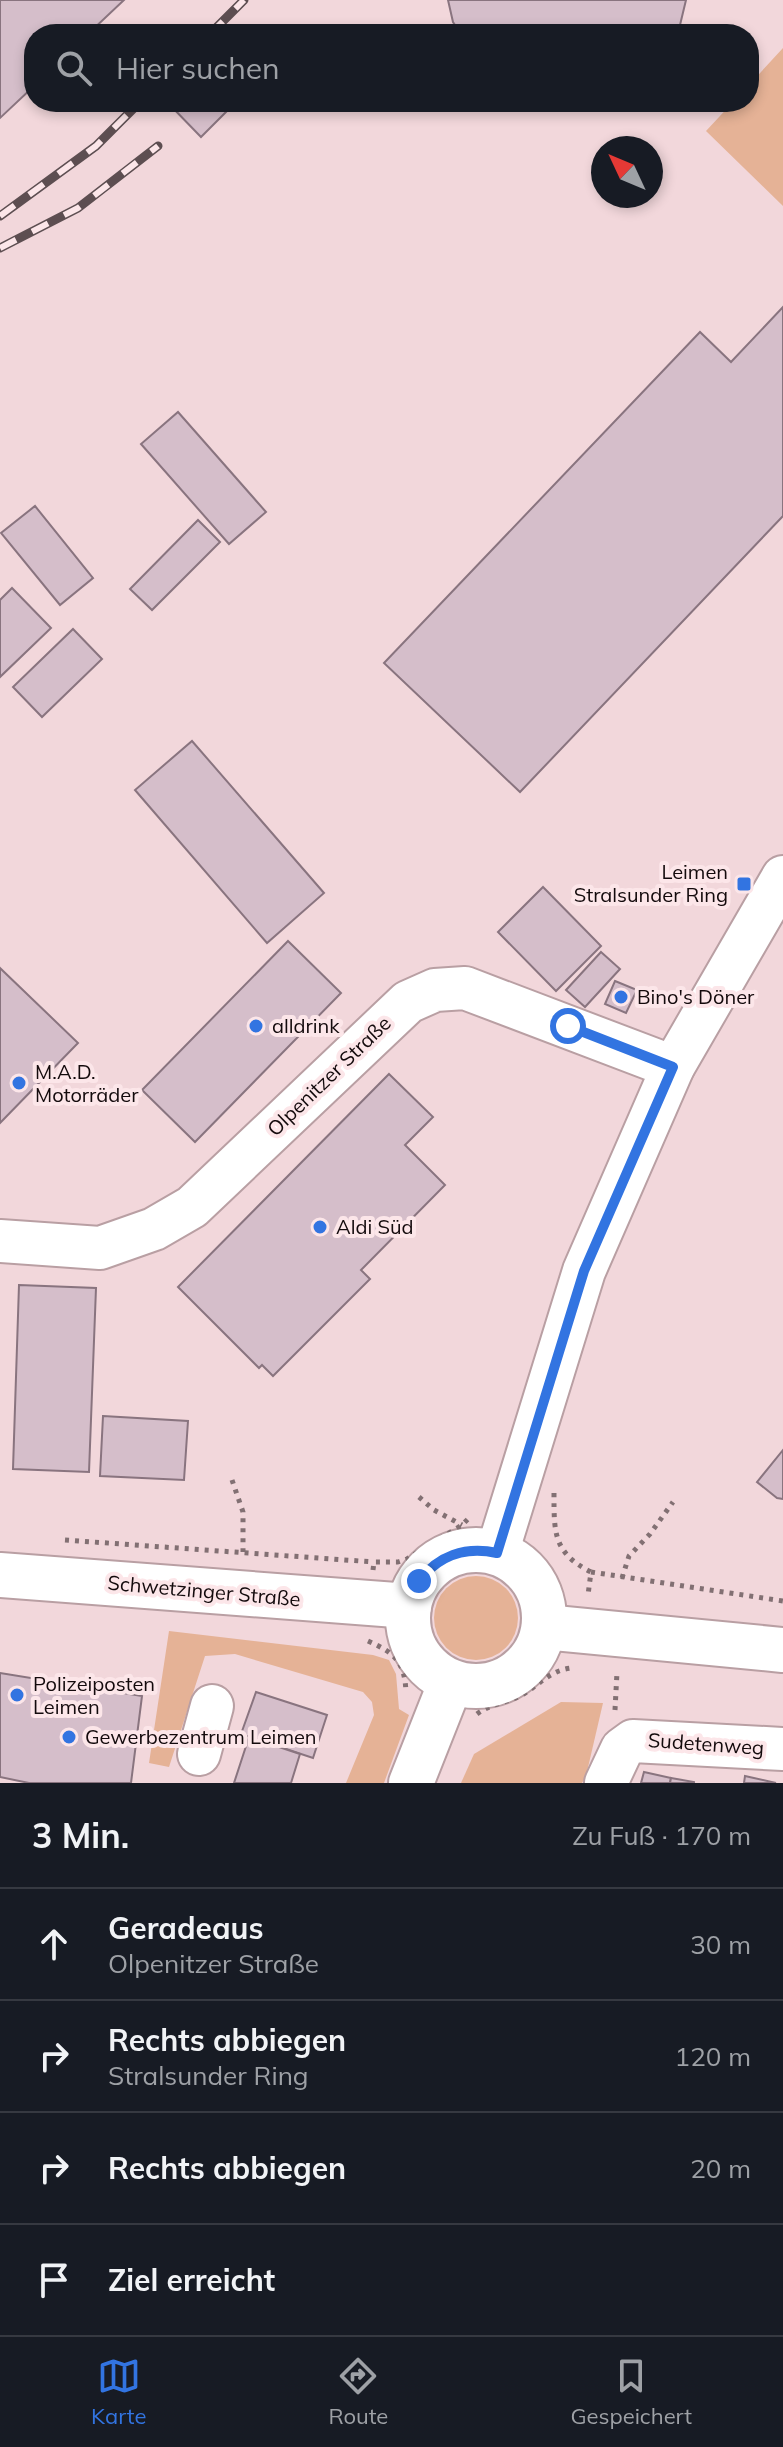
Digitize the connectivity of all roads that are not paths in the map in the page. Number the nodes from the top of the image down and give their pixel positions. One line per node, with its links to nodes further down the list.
1 (783, 877): 2 (street)
2 (673, 1067): 3 (street, Olpenitzer Straße); 4 (street)
3 (0, 1241)
4 (497, 1553): 6 (main road); 7 (main road)
5 (0, 1575): 6 (main road, Schwetzinger Straße)
6 (384, 1591): 9 (main road)
7 (544, 1627): 8 (main road); 9 (main road)
8 (783, 1650)
9 (444, 1700): 13 (main road)
10 (212, 1706): 12 (street)
11 (783, 1749): 14 (street, Sudetenweg)
12 (199, 1754)
13 (411, 1783)
14 (606, 1783)

